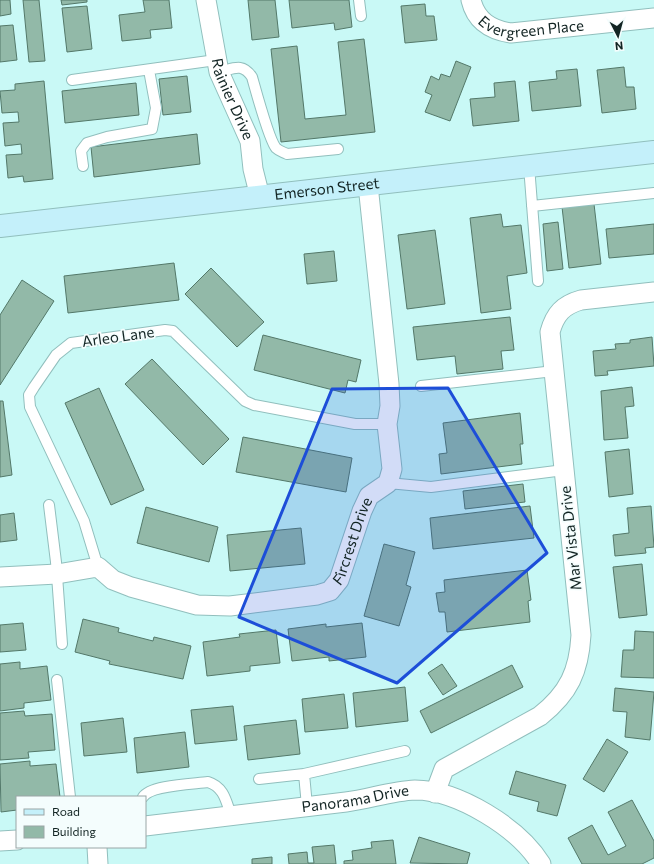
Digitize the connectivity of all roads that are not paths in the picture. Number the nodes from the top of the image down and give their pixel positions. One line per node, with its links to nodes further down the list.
1 (206, 0): 6 (street, Rainier Drive)
2 (360, 0): 4 (lane)
3 (471, 0): 5 (street, Evergreen Place)
4 (361, 16)
5 (654, 18)
6 (217, 66): 7 (lane); 9 (lane); 15 (street, Rainier Drive)
7 (149, 70): 8 (lane); 11 (lane)
8 (72, 80)
9 (338, 149)
10 (654, 152): 12 (main road, Emerson Street)
11 (83, 166)
12 (529, 166): 13 (main road, Emerson Street); 16 (lane)
13 (368, 185): 15 (main road, Emerson Street); 22 (street)
14 (654, 193): 16 (lane)
15 (260, 197): 17 (main road, Emerson Street)
16 (532, 206): 18 (lane)
17 (0, 226)
18 (538, 281)
19 (654, 292): 20 (street, Mar Vista Drive)
20 (554, 371): 21 (lane); 23 (street, Mar Vista Drive)
21 (421, 386)
22 (386, 424): 24 (street); 26 (lane, Arleo Lane)
23 (564, 470): 24 (lane); 34 (street, Mar Vista Drive)
24 (388, 483): 26 (street, Fircrest Drive)
25 (49, 505): 27 (lane)
26 (98, 567): 27 (street)
27 (57, 574): 28 (street); 29 (lane)
28 (0, 577)
29 (62, 644)
30 (57, 680): 35 (lane)
31 (405, 751): 32 (lane)
32 (304, 774): 33 (lane); 37 (lane)
33 (259, 779)
34 (435, 793): 37 (street, Panorama Drive); 44 (street, Panorama Drive)
35 (70, 796)
36 (144, 796): 38 (lane)
37 (307, 806): 38 (street, Panorama Drive)
38 (231, 815): 39 (street, Panorama Drive)
39 (146, 826)
40 (16, 840): 41 (street)
41 (0, 841)
42 (97, 848): 43 (street)
43 (98, 864)
44 (541, 864)

